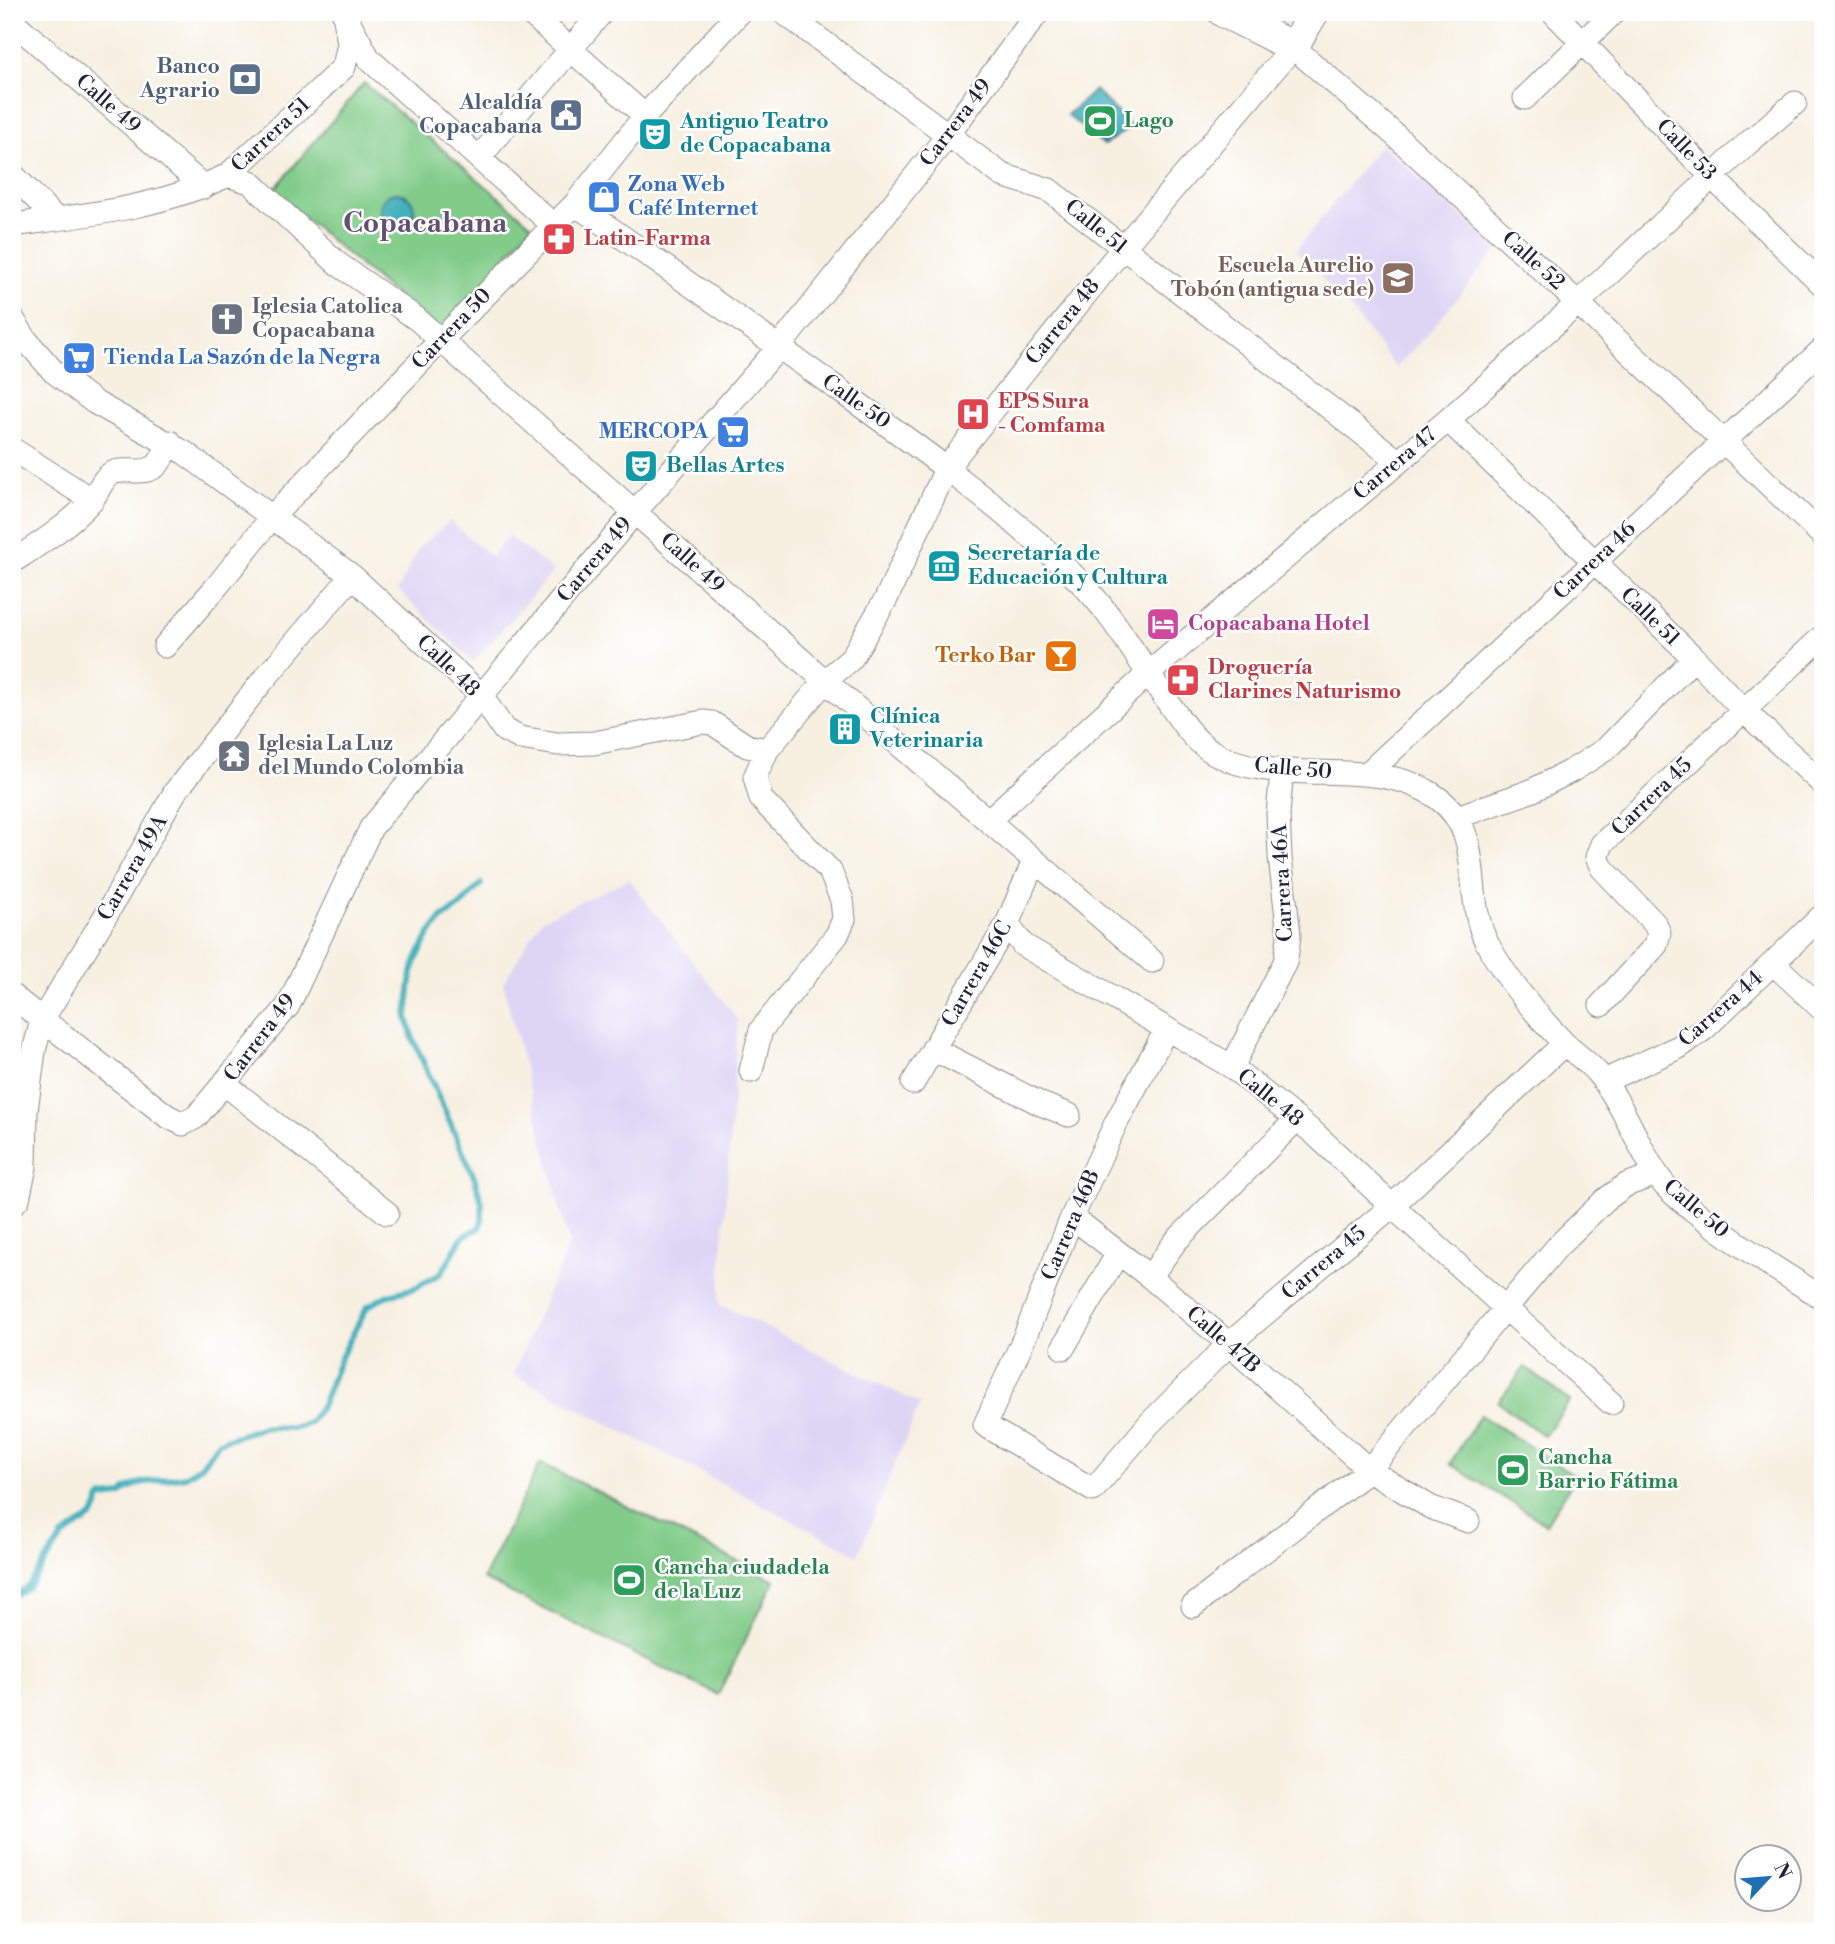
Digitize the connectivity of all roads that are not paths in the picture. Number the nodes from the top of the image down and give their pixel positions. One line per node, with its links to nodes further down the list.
1 (529, 12): 14 (street)
2 (602, 12): 14 (street)
3 (740, 12): 19 (street, Carrera 50)
4 (1038, 12): 20 (street, Carrera 49)
5 (1223, 12): 13 (main road, Calle 52)
6 (1314, 12): 13 (main road, Carrera 48)
7 (1553, 12): 12 (street, Calle 53)
8 (1614, 12): 12 (street)
9 (344, 13): 15 (street); 16 (street)
10 (792, 15): 20 (street, Calle 51)
11 (12, 21): 25 (street, Calle 49)
12 (1583, 42): 17 (street); 24 (street, Calle 53)
13 (1293, 47): 30 (street, Carrera 48); 32 (street, Calle 52)
14 (569, 50): 19 (street); 21 (street)
15 (369, 59): 16 (street); 21 (street)
16 (344, 67): 23 (street, Carrera 51)
17 (1525, 98)
18 (1795, 103): 24 (street, Carrera 47)
19 (645, 116): 26 (street, Carrera 50)
20 (948, 135): 30 (street, Calle 51); 35 (street, Carrera 49)
21 (479, 158): 29 (street)
22 (12, 174): 27 (street)
23 (228, 175): 25 (street, Carrera 51); 34 (street, Calle 49)
24 (1712, 177): 31 (street, Calle 53); 32 (street, Carrera 47)
25 (204, 187): 27 (street, Carrera 51)
26 (575, 204): 29 (street, Carrera 50); 35 (street, Calle 50)
27 (56, 219): 28 (street, Carrera 51)
28 (12, 225)
29 (553, 225): 34 (street, Carrera 50)
30 (1122, 249): 41 (street, Calle 51); 42 (street, Carrera 48)
31 (1823, 285)
32 (1578, 303): 37 (street, Carrera 47); 39 (street, Calle 52)
33 (12, 318): 38 (street, Calle 48)
34 (439, 343): 44 (street, Calle 49); 45 (street, Carrera 50)
35 (779, 347): 42 (street, Calle 50); 44 (street, Carrera 49)
36 (1823, 349): 39 (street, Carrera 46)
37 (1448, 420): 41 (street, Carrera 47); 48 (street, Calle 51)
38 (170, 442): 43 (street); 45 (street, Calle 48)
39 (1723, 443): 46 (street, Calle 52); 48 (street, Carrera 46)
40 (12, 449): 43 (street)
41 (1398, 461): 53 (street, Carrera 47)
42 (947, 467): 53 (street, Calle 50); 54 (street, Carrera 48)
43 (92, 500): 47 (street)
44 (635, 512): 54 (street, Calle 49); 55 (street, Carrera 49)
45 (272, 517): 49 (street, Calle 48); 51 (street, Carrera 50)
46 (1823, 536)
47 (12, 562)
48 (1593, 562): 52 (street, Calle 51); 59 (street, Carrera 46)
49 (352, 576): 55 (street, Calle 48); 71 (street, Carrera 49A)
50 (1823, 636): 56 (street, Carrera 45)
51 (165, 646)
52 (1694, 658): 56 (street, Calle 51); 61 (street)
53 (1149, 674): 58 (street, Calle 50); 62 (street, Carrera 47)
54 (825, 681): 57 (street, Carrera 48); 62 (street, Calle 49)
55 (481, 695): 57 (street, Calle 48); 79 (street, Carrera 49)
56 (1743, 710): 60 (street, Calle 51); 69 (street, Carrera 45)
57 (767, 750): 76 (street)
58 (1282, 771): 59 (street, Calle 50); 75 (street, Carrera 46A)
59 (1367, 774): 61 (street, Calle 50)
60 (1823, 784)
61 (1457, 817): 73 (street, Calle 50)
62 (989, 820): 63 (street, Calle 49)
63 (1034, 861): 65 (street, Carrera 46C); 66 (street, Calle 49)
64 (1823, 915): 67 (street, Carrera 44)
65 (1007, 924): 72 (street, Calle 48); 74 (street, Carrera 46C)
66 (1152, 961)
67 (1773, 963): 70 (street); 77 (street, Carrera 44)
68 (12, 996): 71 (street)
69 (1601, 1005)
70 (1823, 1010)
71 (42, 1020): 79 (street, Carrera 49); 83 (street, Carrera 49A)
72 (1166, 1030): 75 (street, Calle 48); 86 (street, Carrera 46B)
73 (1564, 1045): 77 (street, Calle 50); 84 (street, Carrera 45)
74 (933, 1049): 78 (street, Carrera 46C); 80 (street)
75 (1232, 1067): 81 (street, Calle 48)
76 (751, 1071)
77 (1604, 1081): 82 (street, Calle 50)
78 (913, 1083)
79 (225, 1084): 85 (street)
80 (1069, 1115)
81 (1297, 1119): 84 (street, Calle 48); 88 (street)
82 (1656, 1174): 89 (street, Calle 50); 90 (street)
83 (12, 1205)
84 (1392, 1206): 90 (street, Calle 48); 91 (street, Carrera 45)
85 (387, 1213)
86 (1072, 1217): 87 (street, Calle 47B); 95 (street, Carrera 46B)
87 (1118, 1253): 88 (street, Calle 47B); 92 (street)
88 (1150, 1277): 91 (street, Calle 47B)
89 (1823, 1298)
90 (1507, 1309): 93 (street, Calle 48); 94 (street)
91 (1229, 1344): 94 (street, Calle 47B); 95 (street, Carrera 45)
92 (1063, 1348)
93 (1611, 1404)
94 (1369, 1470): 96 (street, Calle 47B); 97 (street)
95 (1093, 1490)
96 (1468, 1521)
97 (1193, 1605)

